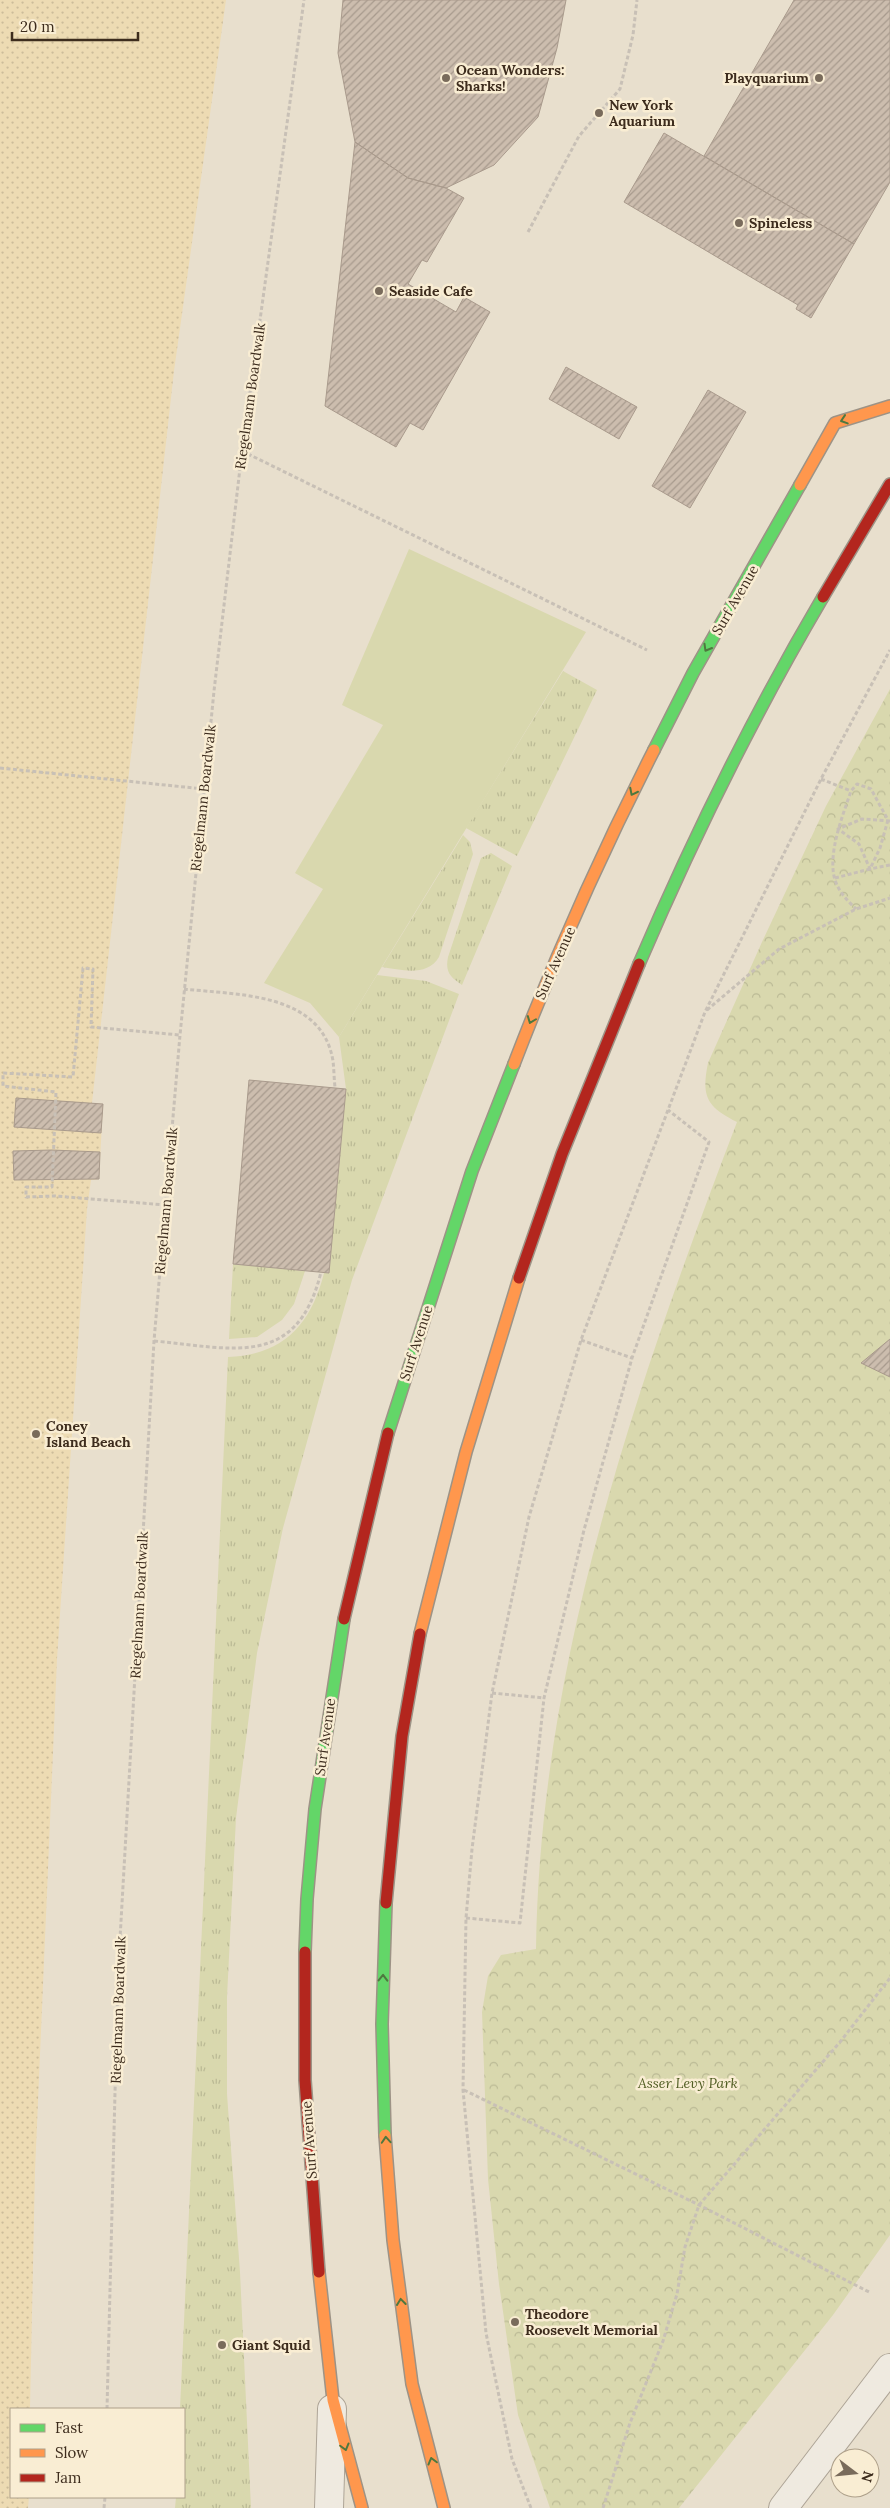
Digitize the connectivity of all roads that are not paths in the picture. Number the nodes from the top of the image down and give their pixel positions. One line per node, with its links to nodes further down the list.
1 (890, 406): 4 (main road, Surf Avenue, one-way to 4)
2 (890, 484): 7 (main road, one-way to 2)
3 (890, 2368): 8 (street)
4 (333, 2400): 5 (street, Surf Avenue); 6 (main road, Surf Avenue, one-way to 6)
5 (329, 2508)
6 (362, 2508)
7 (444, 2508)
8 (783, 2508)

